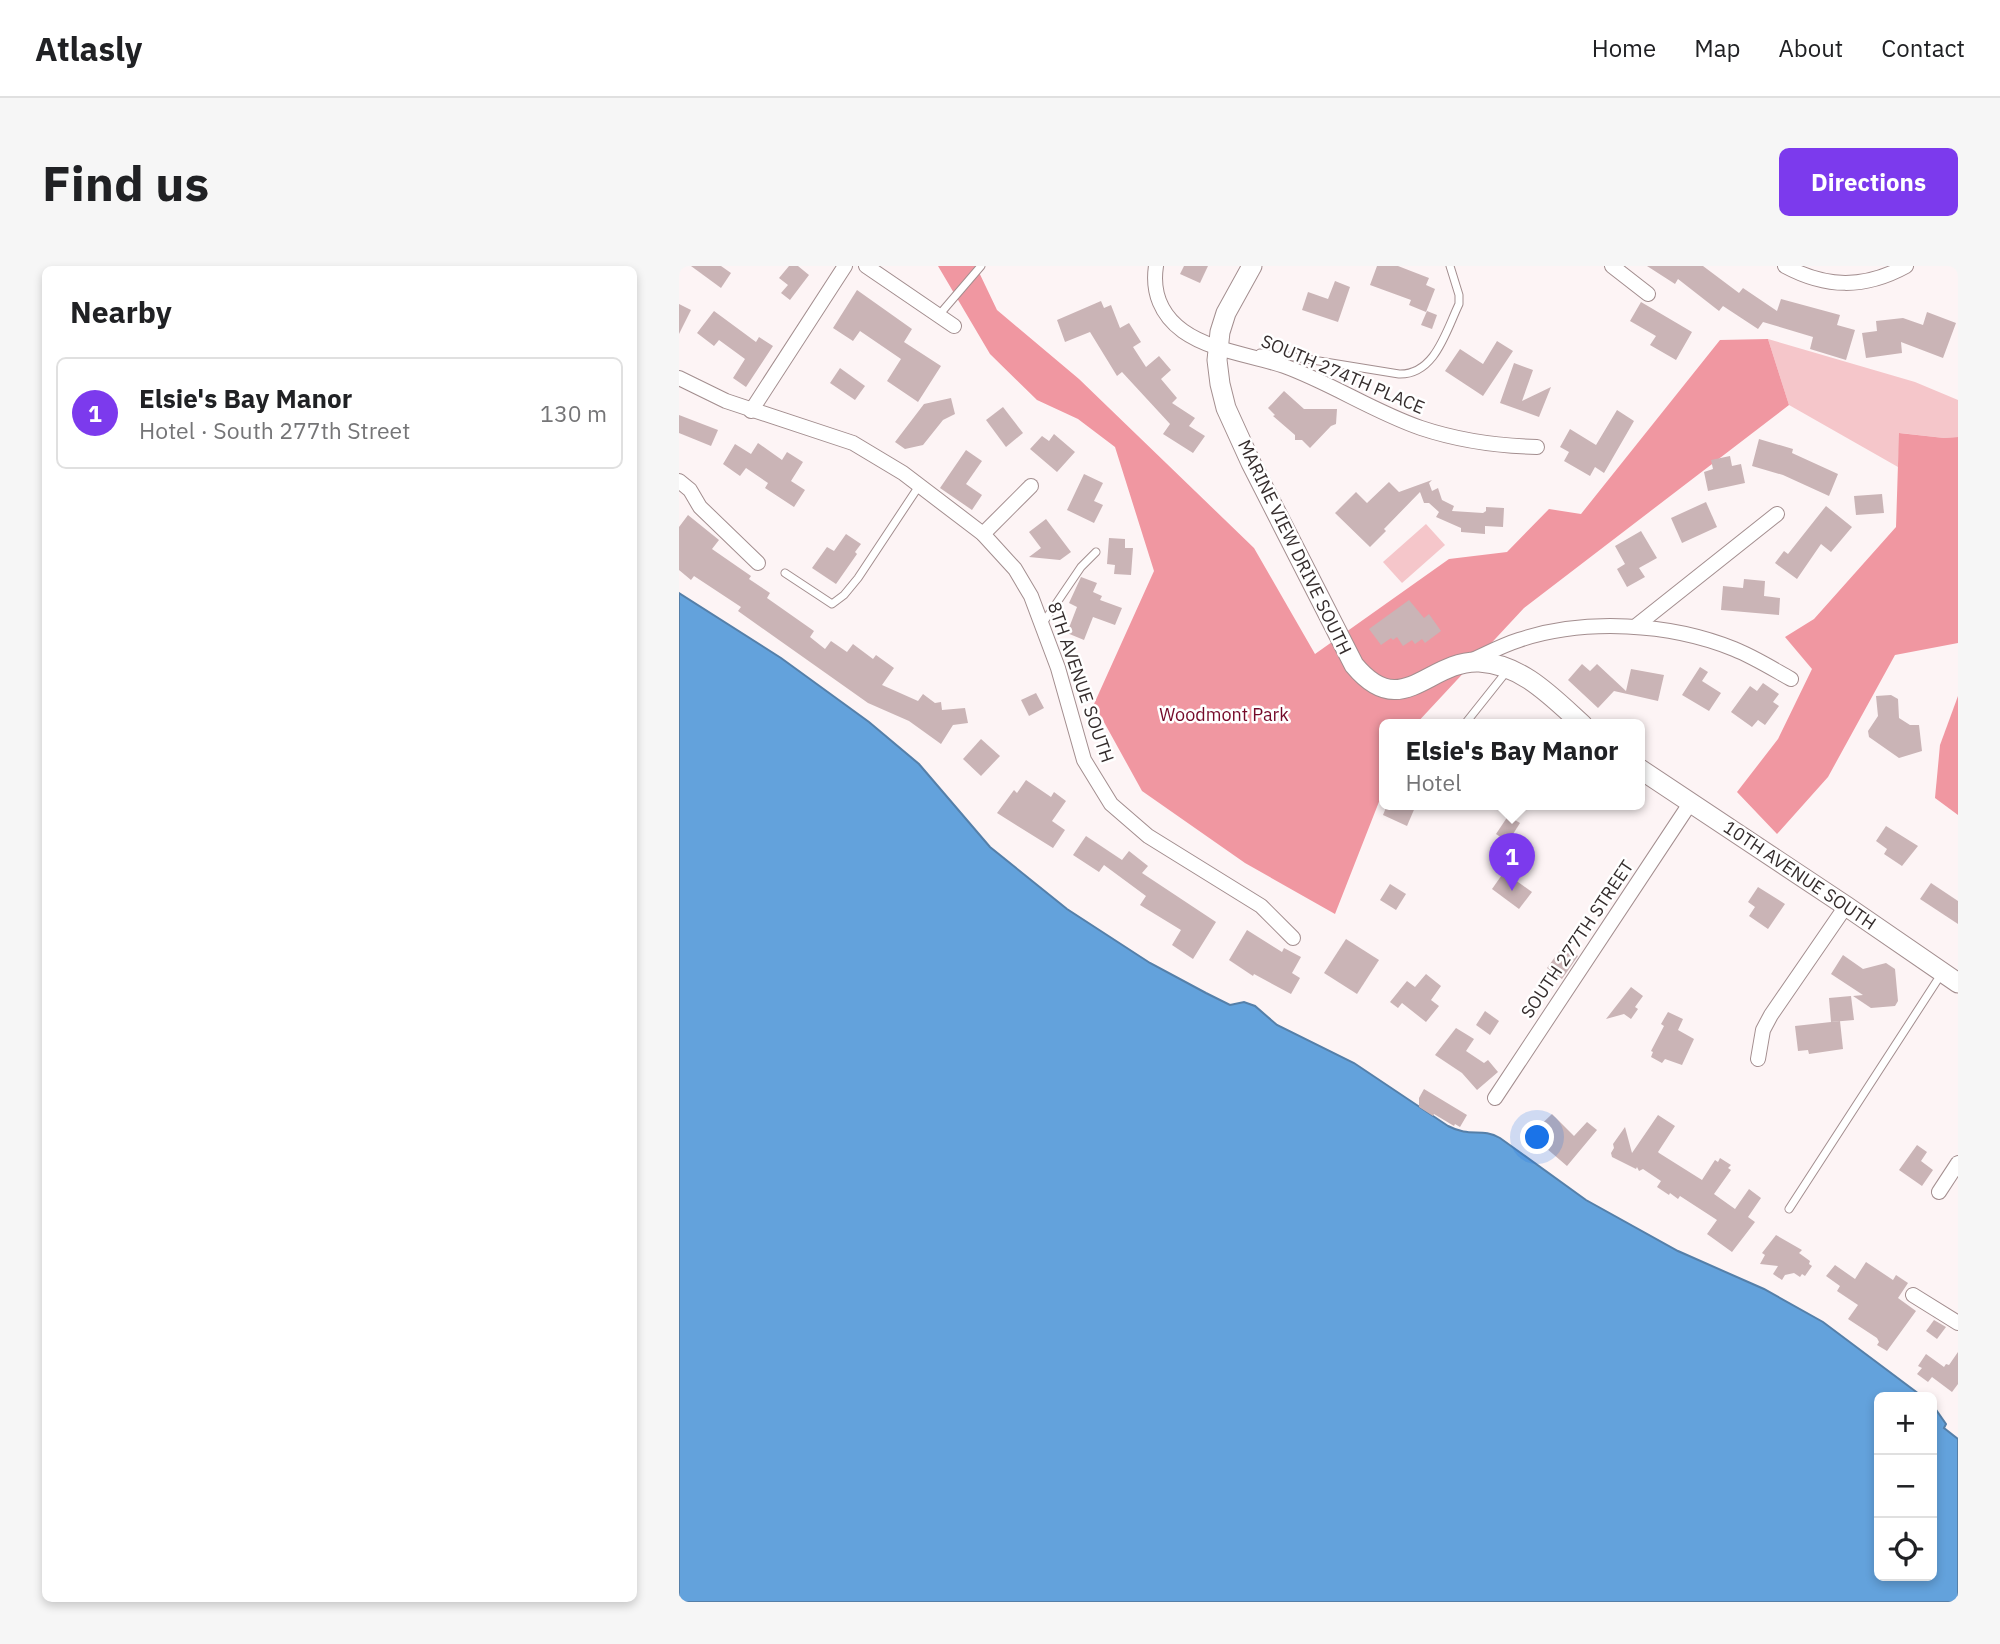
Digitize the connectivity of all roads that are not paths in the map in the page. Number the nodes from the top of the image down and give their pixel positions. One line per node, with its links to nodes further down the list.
1 (845, 266): 16 (street)
2 (866, 266): 11 (street)
3 (981, 266): 11 (lane)
4 (1156, 266): 13 (street, SOUTH 274TH PLACE)
5 (1252, 266): 13 (main road, MARINE VIEW DRIVE SOUTH)
6 (1450, 266): 14 (lane)
7 (1612, 266): 10 (street)
8 (1785, 266): 9 (street)
9 (1906, 266)
10 (1648, 294)
11 (939, 316): 12 (street)
12 (954, 326)
13 (1218, 346): 14 (street, SOUTH 274TH PLACE); 28 (main road, MARINE VIEW DRIVE SOUTH)
14 (1238, 352): 17 (street, SOUTH 274TH PLACE)
15 (679, 377): 16 (street, 8TH AVENUE SOUTH)
16 (751, 411): 19 (street, 8TH AVENUE SOUTH)
17 (1537, 447)
18 (679, 481): 24 (street)
19 (919, 485): 22 (street, 8TH AVENUE SOUTH); 25 (lane)
20 (1031, 486): 22 (street)
21 (1777, 514): 27 (street)
22 (983, 534): 26 (street, 8TH AVENUE SOUTH)
23 (1096, 552): 26 (lane)
24 (758, 563)
25 (785, 573)
26 (1043, 623): 36 (street, 8TH AVENUE SOUTH)
27 (1636, 626): 28 (street, MARINE VIEW DRIVE SOUTH); 30 (street, MARINE VIEW DRIVE SOUTH)
28 (1462, 664): 29 (main road)
29 (1509, 668): 31 (lane); 32 (main road)
30 (1791, 679)
31 (1469, 719)
32 (1576, 719)
33 (1645, 772): 34 (main road, 10TH AVENUE SOUTH)
34 (1691, 802): 35 (main road, 10TH AVENUE SOUTH); 39 (street, SOUTH 277TH STREET)
35 (1846, 906): 37 (main road, 10TH AVENUE SOUTH); 38 (street)
36 (1293, 938)
37 (1950, 978): 42 (lane)
38 (1758, 1059)
39 (1495, 1098)
40 (1958, 1163): 41 (street)
41 (1938, 1192)
42 (1789, 1209)
43 (1913, 1295): 44 (street)
44 (1958, 1323)

